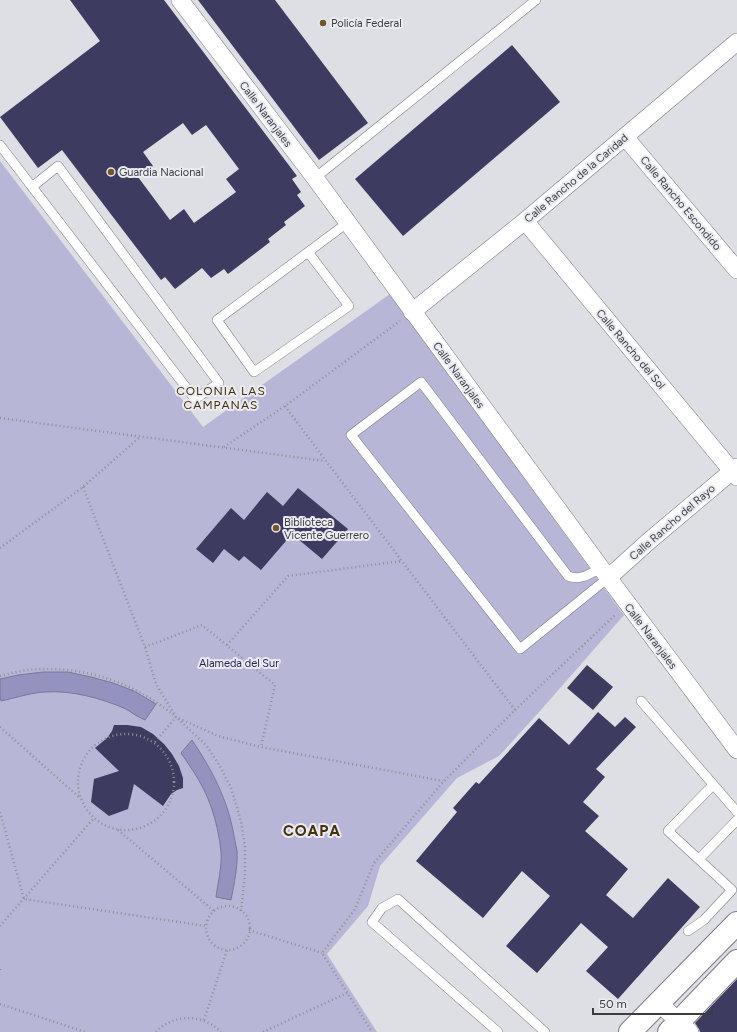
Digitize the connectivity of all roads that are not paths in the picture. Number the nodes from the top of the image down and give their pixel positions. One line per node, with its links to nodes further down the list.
1 (180, 0): 6 (street, Calle Naranjales)
2 (536, 0): 6 (lane)
3 (735, 48): 4 (street, Calle Rancho de la Caridad)
4 (625, 137): 8 (street, Calle Rancho de la Caridad); 11 (street, Calle Rancho Escondido)
5 (0, 145): 7 (lane)
6 (315, 178): 9 (street, Calle Naranjales)
7 (32, 187): 7 (lane)
8 (525, 221): 12 (street, Calle Rancho de la Caridad); 13 (street, Calle Rancho del Sol)
9 (347, 223): 10 (lane); 12 (street, Calle Naranjales)
10 (308, 252): 10 (lane)
11 (737, 270)
12 (412, 312): 14 (street, Calle Naranjales)
13 (735, 472): 14 (street, Calle Rancho del Rayo)
14 (604, 573): 14 (lane); 16 (street, Calle Naranjales)
15 (641, 701): 17 (lane)
16 (737, 750)
17 (713, 785): 18 (lane); 20 (lane)
18 (737, 812)
19 (737, 820): 20 (lane)
20 (699, 859): 22 (lane)
21 (737, 923): 24 (street)
22 (688, 931)
23 (737, 962): 25 (street)
24 (659, 1003): 25 (street); 28 (street)
25 (680, 1029)
26 (498, 1032): 27 (lane)
27 (545, 1032)
28 (630, 1032)

